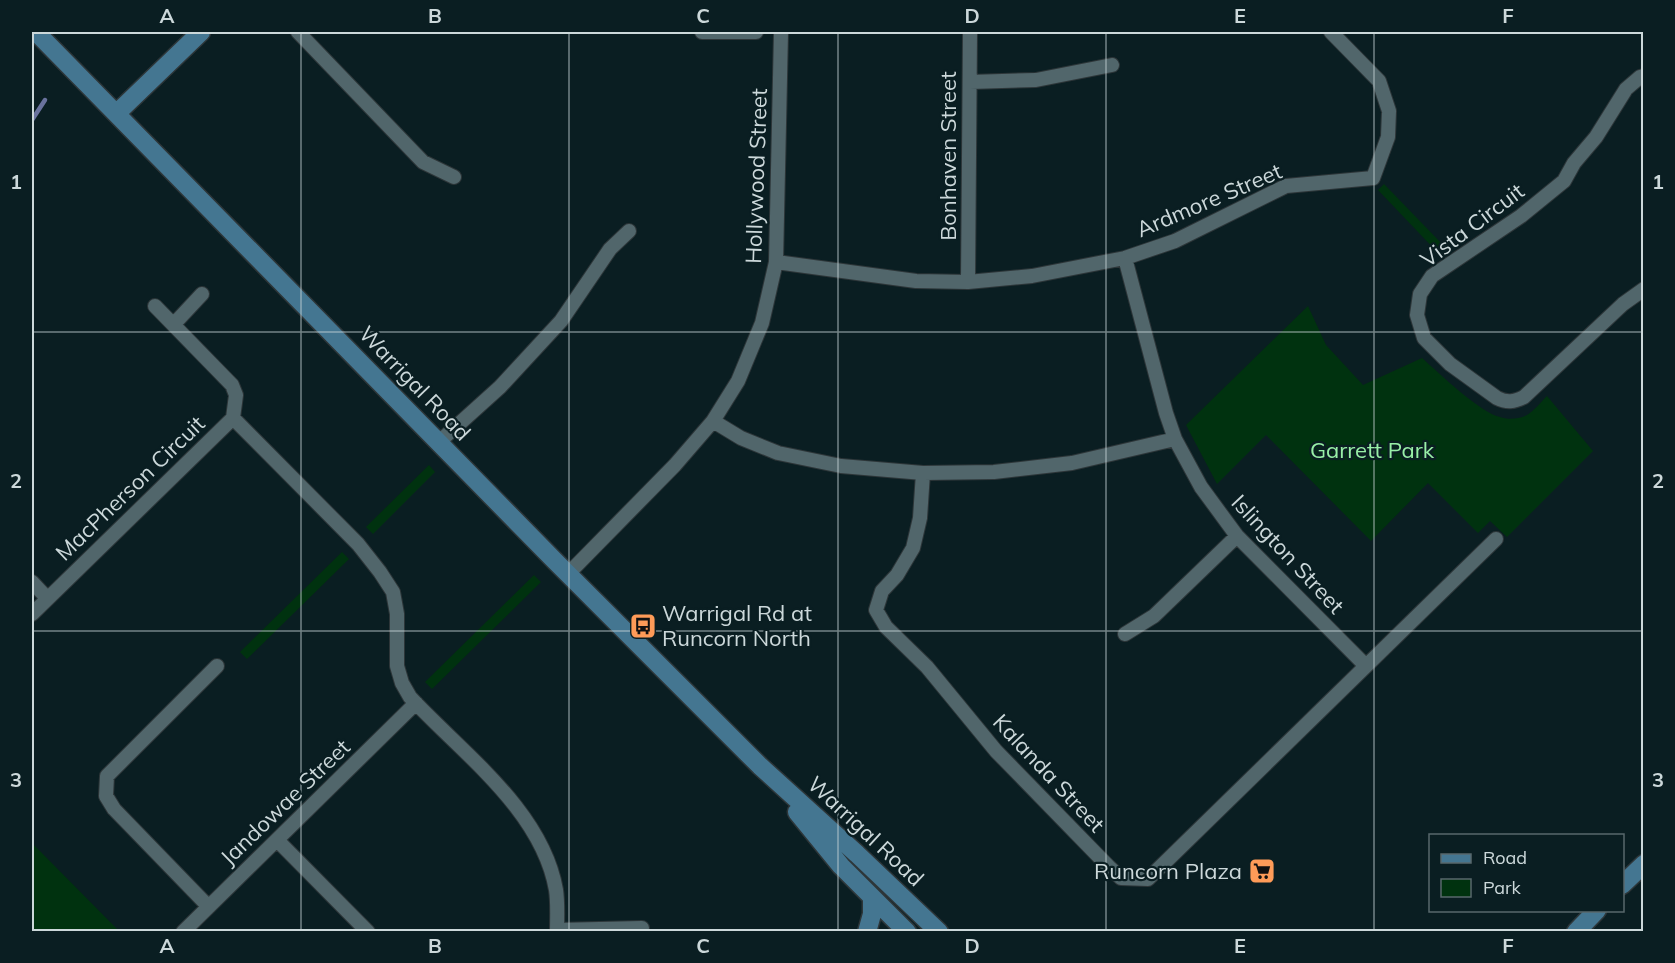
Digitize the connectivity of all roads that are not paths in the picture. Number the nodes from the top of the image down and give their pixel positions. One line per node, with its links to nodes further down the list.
1 (36, 32): 12 (main road, Warrigal Road)
2 (201, 32): 12 (main road)
3 (298, 32): 13 (street)
4 (702, 32): 5 (street)
5 (756, 32)
6 (782, 32): 16 (street, Hollywood Street)
7 (970, 32): 11 (street, Bonhaven Street)
8 (1331, 32): 15 (street, Ardmore Street)
9 (1112, 65): 11 (street)
10 (1644, 76): 18 (street, Vista Circuit)
11 (970, 82): 17 (street, Bonhaven Street)
12 (117, 113): 25 (main road, Warrigal Road)
13 (454, 177)
14 (629, 231): 25 (street)
15 (1125, 258): 17 (street, Ardmore Street); 24 (street, Islington Street)
16 (776, 262): 17 (street, Ardmore Street); 23 (street, Hollywood Street)
17 (968, 282)
18 (1644, 289)
19 (202, 294): 21 (street)
20 (155, 306): 21 (street)
21 (174, 324): 22 (street)
22 (232, 418): 31 (street, MacPherson Circuit); 36 (street)
23 (713, 421): 26 (street); 29 (street, Hollywood Street)
24 (1175, 439): 26 (street); 27 (street, Islington Street)
25 (439, 442): 29 (main road, Warrigal Road)
26 (923, 472): 35 (street, Kalanda Street)
27 (1237, 536): 33 (street); 35 (street, Islington Street)
28 (1496, 539): 35 (street, Kalanda Street)
29 (568, 574): 37 (main road, Warrigal Road)
30 (32, 582): 31 (street)
31 (47, 598): 32 (street, MacPherson Circuit)
32 (32, 614)
33 (1125, 634)
34 (217, 666): 42 (street)
35 (1366, 666)
36 (416, 703): 38 (street, Jandowae Street); 48 (street)
37 (760, 766): 41 (main road, Warrigal Road); 43 (main road, Warrigal Road)
38 (277, 840): 42 (street, Jandowae Street); 50 (street)
39 (1644, 864): 40 (main road)
40 (1624, 884)
41 (872, 897): 46 (main road, Warrigal Road); 51 (main road)
42 (208, 906): 49 (street, Jandowae Street)
43 (916, 909): 46 (main road); 47 (main road, Warrigal Road)
44 (1595, 912): 52 (main road)
45 (642, 928): 48 (street)
46 (901, 929)
47 (931, 929)
48 (557, 931)
49 (183, 932)
50 (368, 932)
51 (867, 932)
52 (1576, 932)

